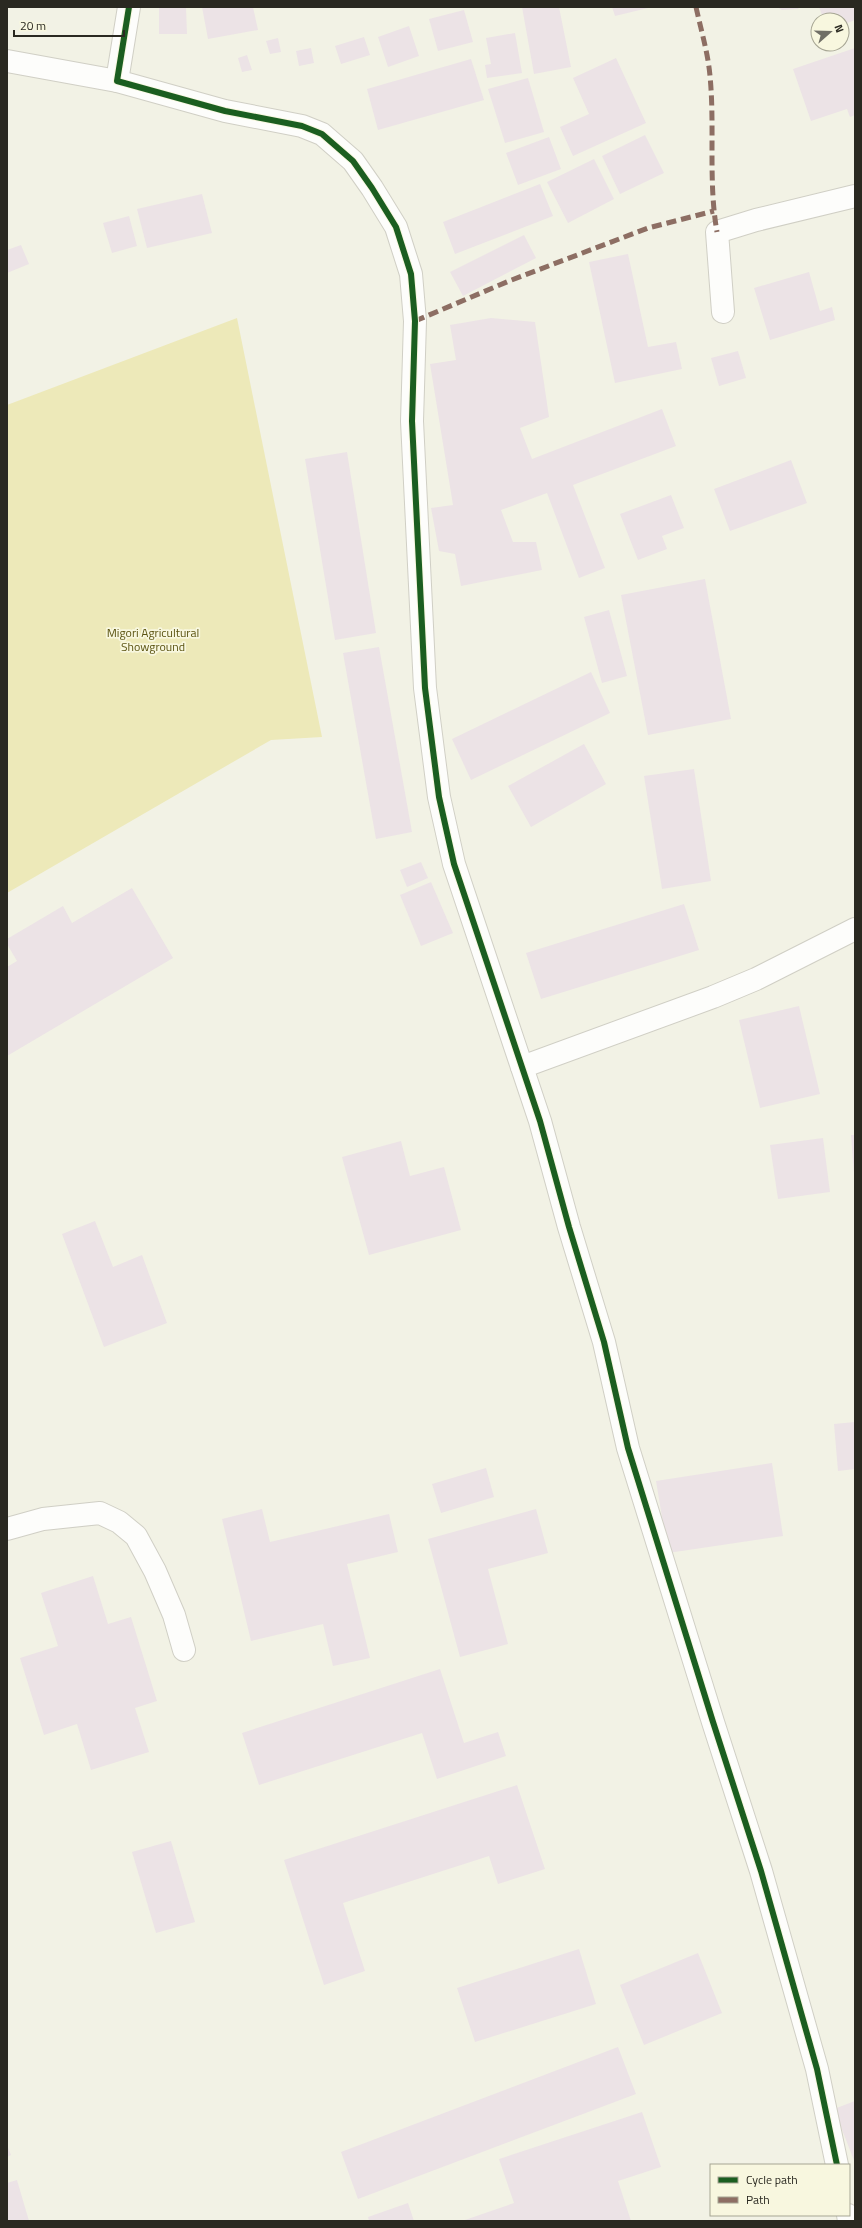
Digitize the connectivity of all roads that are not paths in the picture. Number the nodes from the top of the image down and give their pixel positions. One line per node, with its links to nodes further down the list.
1 (130, 7): 3 (street)
2 (7, 61): 3 (street)
3 (117, 81): 7 (street)
4 (855, 196): 5 (street)
5 (723, 312)
6 (855, 930): 7 (street)
7 (522, 1067): 10 (street)
8 (7, 1529): 9 (street)
9 (184, 1650)
10 (837, 2164)

